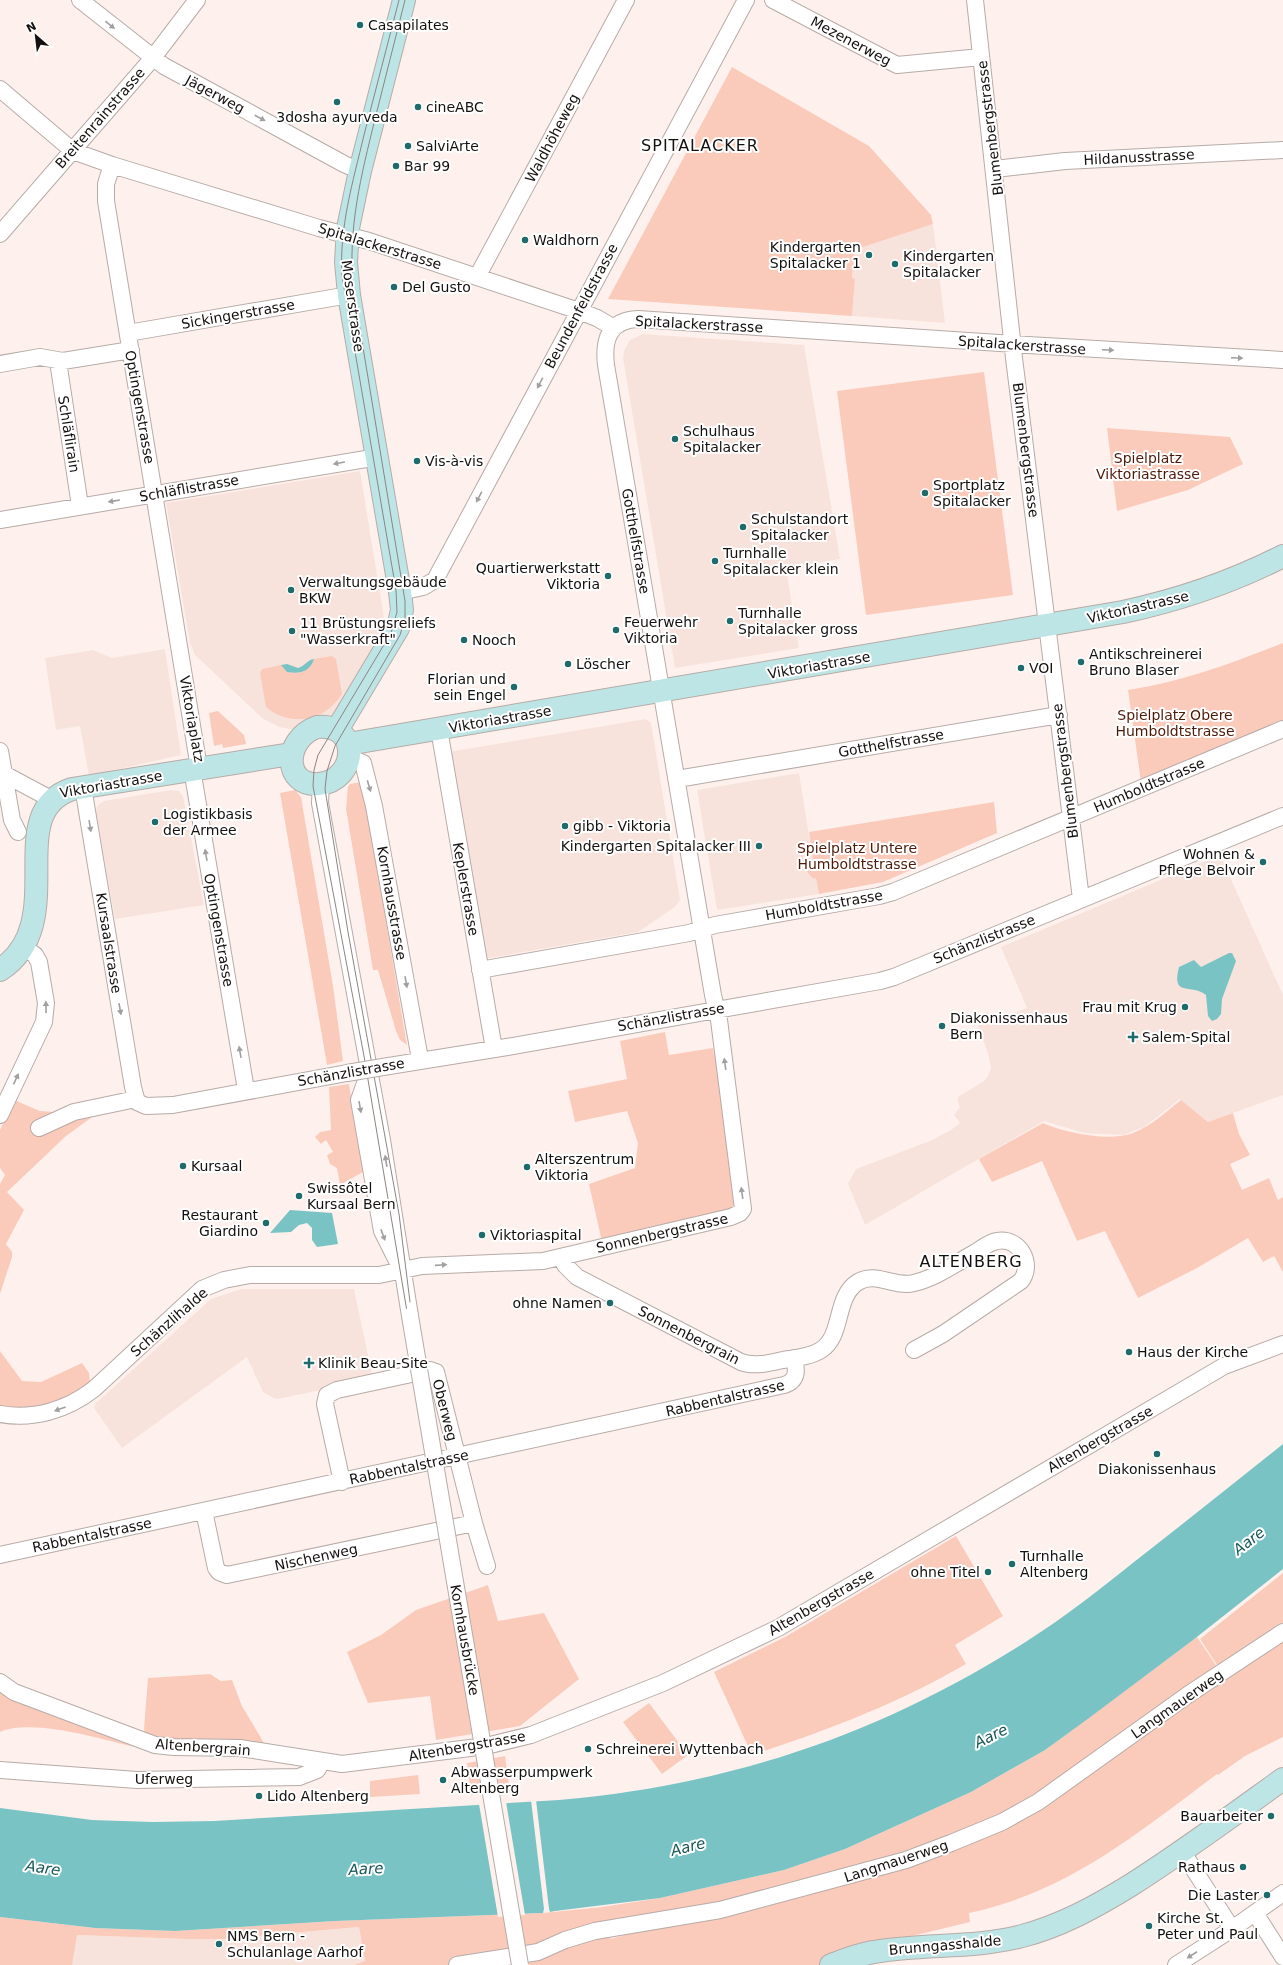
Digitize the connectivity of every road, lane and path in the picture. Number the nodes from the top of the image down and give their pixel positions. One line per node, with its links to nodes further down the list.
1 (80, 0): 9 (street, Jägerweg, one-way to 9)
2 (197, 0): 9 (street, Breitenrainstrasse)
3 (403, 0): 15 (main road, Moserstrasse)
4 (626, 0): 18 (street, Waldhöheweg)
5 (746, 0): 20 (street, Beundenfeldstrasse)
6 (773, 0): 8 (street, Mezenerweg)
7 (975, 0): 8 (street, Blumenbergstrasse)
8 (981, 57): 14 (street, Blumenbergstrasse)
9 (152, 58): 11 (street, Breitenrainstrasse); 15 (street, Jägerweg, one-way to 15)
10 (0, 89): 11 (street, Spitalackerstrasse)
11 (73, 150): 13 (street, Spitalackerstrasse); 16 (street, Breitenrainstrasse)
12 (1283, 150): 14 (street, Hildanusstrasse)
13 (112, 165): 17 (street, Spitalackerstrasse); 22 (street, Optingenstrasse)
14 (995, 168): 23 (street, Blumenbergstrasse)
15 (360, 171): 17 (main road, Moserstrasse)
16 (0, 234)
17 (347, 235): 18 (street, Spitalackerstrasse); 19 (main road, Moserstrasse)
18 (477, 277): 20 (street, Spitalackerstrasse)
19 (349, 295): 22 (street, Sickingerstrasse); 28 (main road, Moserstrasse)
20 (579, 311): 21 (street, Spitalackerstrasse); 33 (street, Beundenfeldstrasse, one-way to 33)
21 (614, 328): 23 (street, Spitalackerstrasse); 36 (street, Gotthelfstrasse)
22 (128, 333): 24 (street, Optingenstrasse)
23 (1013, 344): 25 (street, Spitalackerstrasse, one-way to 25); 34 (street, Blumenbergstrasse)
24 (131, 350): 26 (street); 29 (street, Optingenstrasse)
25 (1283, 360)
26 (58, 361): 27 (street); 30 (street, Schläflirain)
27 (0, 364)
28 (378, 457): 29 (street, Schläflistrasse, one-way to 29); 33 (main road, Moserstrasse)
29 (155, 494): 30 (street, Schläflistrasse, one-way to 30); 35 (street, Optingenstrasse)
30 (80, 506): 31 (street, Schläflistrasse)
31 (0, 520)
32 (1283, 556): 34 (main road, Viktoriastrasse)
33 (400, 592): 40 (main road)
34 (1047, 626): 36 (main road, Viktoriastrasse); 37 (street, Blumenbergstrasse)
35 (180, 650): 43 (street, Viktoriaplatz)
36 (662, 691): 38 (main road, Viktoriastrasse); 45 (street, Gotthelfstrasse)
37 (1059, 715): 45 (street, Gotthelfstrasse); 50 (street, Blumenbergstrasse)
38 (439, 729): 40 (main road, Viktoriastrasse); 56 (street, Keplerstrasse)
39 (1283, 729): 50 (street, Humboldtstrasse)
40 (345, 744): 42 (main road); 46 (main road); 59 (street, Kornhausstrasse, one-way to 59)
41 (0, 751): 44 (street)
42 (292, 754): 43 (main road, Viktoriaplatz); 46 (main road)
43 (195, 769): 47 (main road, Viktoriastrasse); 60 (street, Optingenstrasse, one-way to 43)
44 (4, 774): 48 (street); 51 (street)
45 (676, 779): 53 (street, Gotthelfstrasse)
46 (321, 784): 65 (street)
47 (83, 787): 48 (main road, Viktoriastrasse); 61 (street, Kursaalstrasse, one-way to 61)
48 (46, 797): 51 (main road, Viktoriastrasse)
49 (1283, 816): 52 (street, Schänzlistrasse)
50 (1071, 817): 52 (street, Blumenbergstrasse); 53 (street, Humboldtstrasse)
51 (18, 832): 54 (main road)
52 (1081, 899): 57 (street, Schänzlistrasse)
53 (702, 929): 56 (street, Humboldtstrasse); 57 (street, Gotthelfstrasse)
54 (22, 946): 55 (main road); 62 (street, one-way to 54)
55 (0, 970)
56 (480, 970): 58 (street, Keplerstrasse)
57 (716, 1009): 58 (street, Schänzlistrasse); 64 (street, Sonnenbergstrasse, one-way to 57)
58 (494, 1049): 59 (street, Schänzlistrasse)
59 (420, 1060): 60 (street, Schänzlistrasse, bridge)
60 (246, 1090): 61 (street, Schänzlistrasse)
61 (136, 1099): 63 (street)
62 (0, 1115)
63 (39, 1128)
64 (561, 1257): 65 (street, Sonnenbergstrasse, one-way to 64); 68 (street, Sonnenbergrain)
65 (402, 1269): 69 (street, Schänzlihalde, one-way to 69); 87 (street, Kornhausbrücke, bridge)
66 (1283, 1344): 78 (street, Altenbergstrasse)
67 (914, 1350): 68 (street, Sonnenbergrain)
68 (794, 1358): 70 (street, Rabbentalstrasse)
69 (0, 1414)
70 (457, 1457): 71 (street, Rabbentalstrasse); 71 (street, Oberweg); 73 (street)
71 (342, 1482): 72 (street, Rabbentalstrasse)
72 (204, 1512): 73 (street, Nischenweg); 74 (street, Rabbentalstrasse)
73 (474, 1523): 75 (street)
74 (0, 1555)
75 (487, 1566)
76 (1283, 1632): 86 (street, Langmauerweg)
77 (0, 1682): 78 (street, Altenbergrain)
78 (322, 1762): 79 (street, Uferweg)
79 (0, 1770)
80 (1283, 1779): 81 (main road, Brunngasshalde)
81 (1182, 1850): 84 (street); 88 (main road, Brunngasshalde)
82 (1283, 1893): 83 (street)
83 (1255, 1913): 84 (street); 85 (street)
84 (1232, 1929): 89 (street, one-way to 89)
85 (1283, 1957)
86 (457, 1965)
87 (520, 1965)
88 (831, 1965)
89 (1176, 1965)

